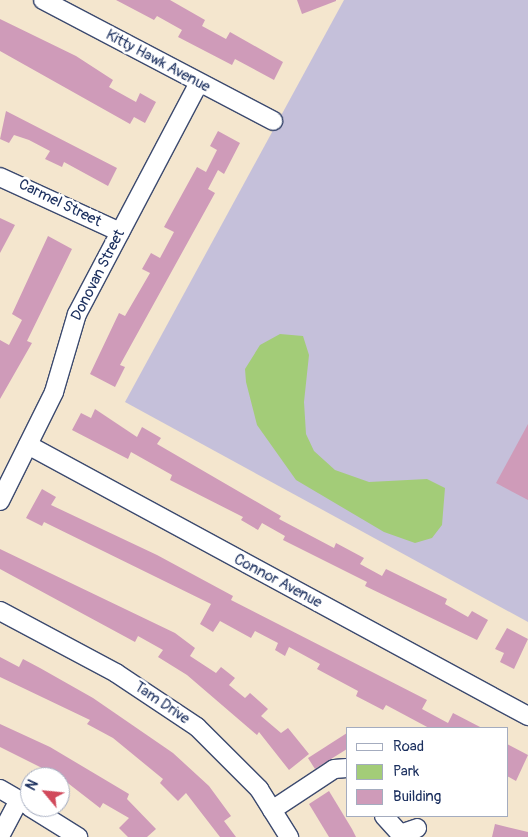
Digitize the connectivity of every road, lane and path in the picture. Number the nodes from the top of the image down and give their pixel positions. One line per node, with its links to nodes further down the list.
1 (43, 0): 2 (street, Kitty Hawk Avenue)
2 (199, 83): 3 (street, Kitty Hawk Avenue); 5 (street, Donovan Street)
3 (273, 121)
4 (0, 177): 5 (street, Carmel Street)
5 (120, 232): 6 (street, Donovan Street)
6 (28, 445): 7 (street, Donovan Street); 9 (street, Connor Avenue)
7 (0, 501)
8 (0, 611): 13 (street, Tam Drive)
9 (528, 716)
10 (346, 768): 13 (street)
11 (0, 789): 12 (street)
12 (20, 801)
13 (272, 810): 20 (street, Tam Drive)
14 (20, 811): 18 (street)
15 (46, 817): 19 (street)
16 (385, 817): 17 (street)
17 (417, 828)
18 (0, 836)
19 (78, 837)
20 (289, 837)

